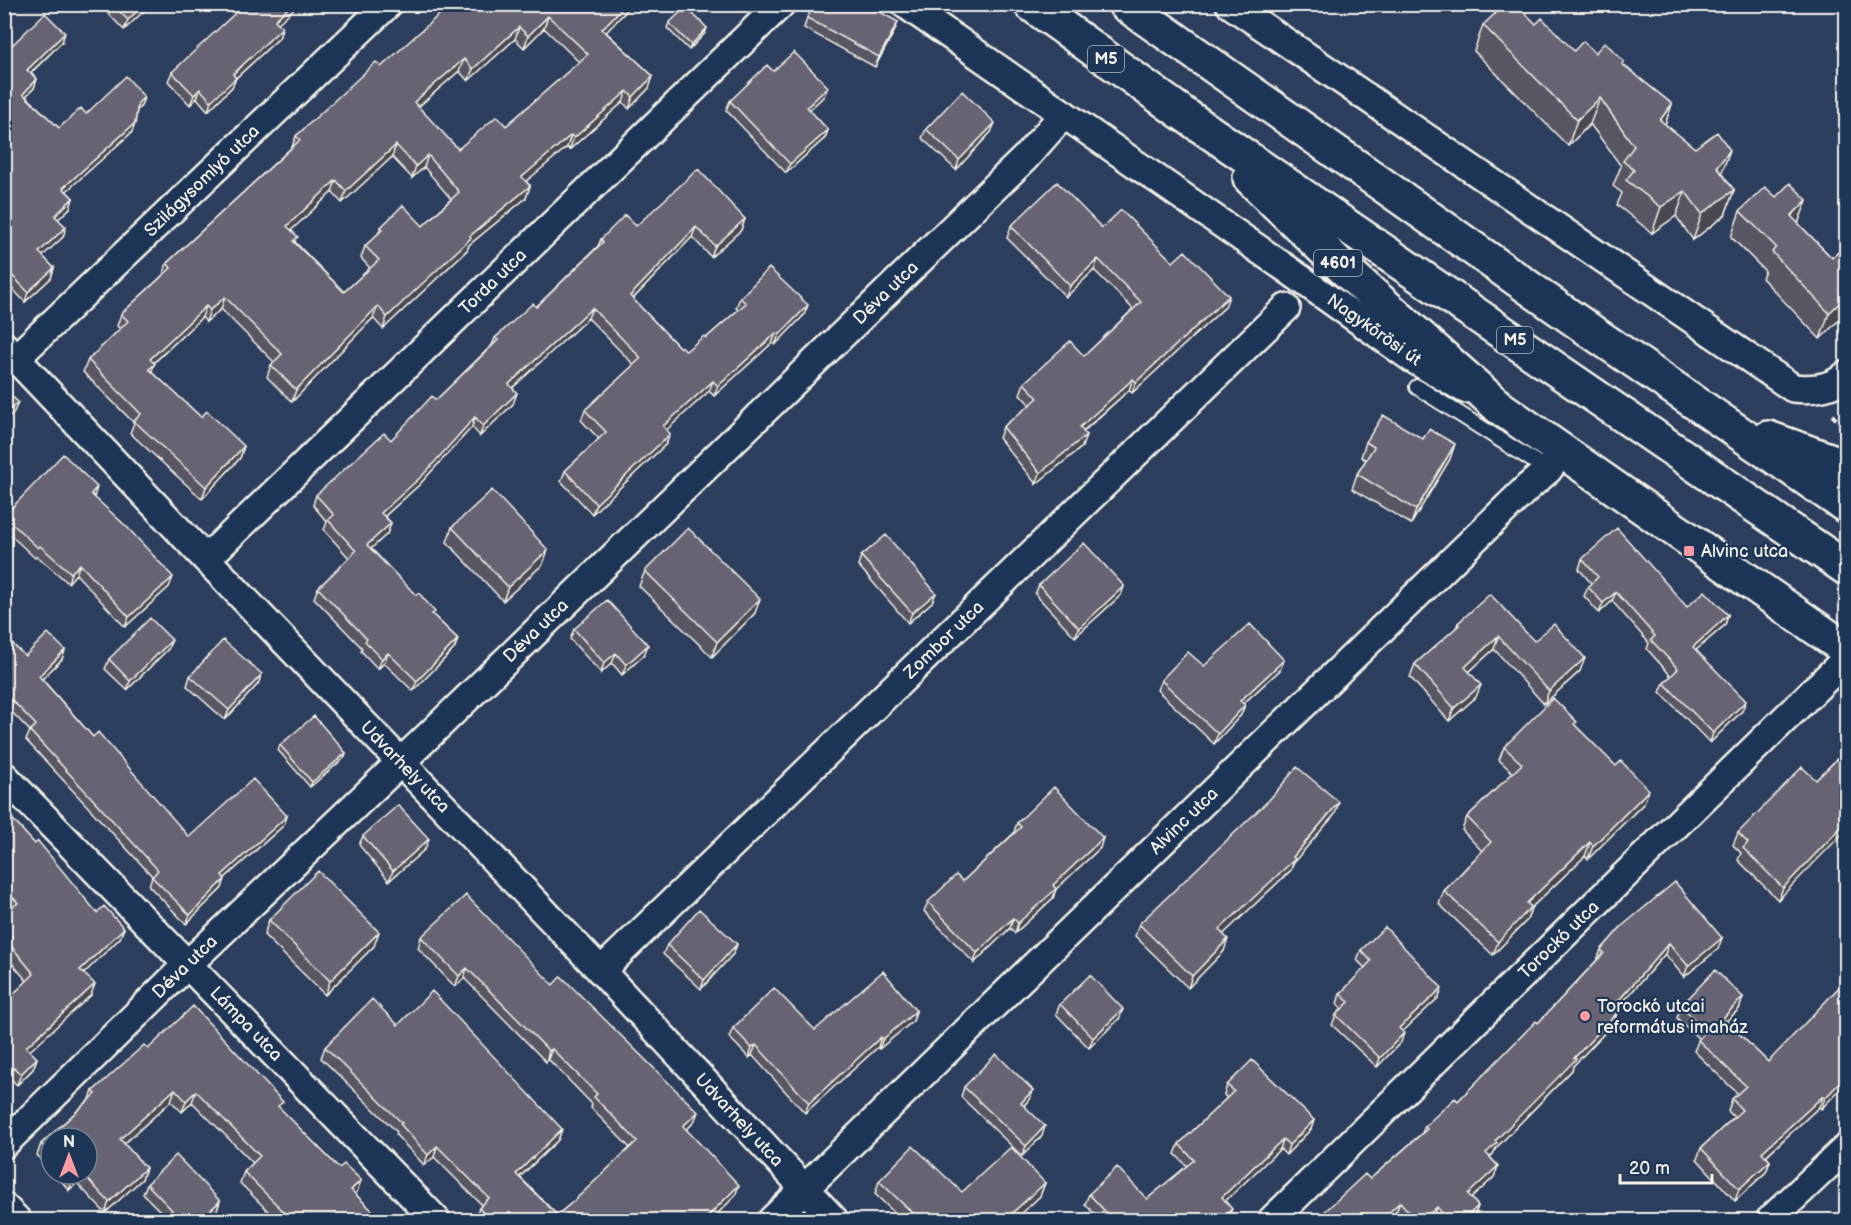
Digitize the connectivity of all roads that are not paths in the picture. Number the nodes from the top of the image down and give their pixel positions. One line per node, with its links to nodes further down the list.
1 (388, 4): 10 (street, Szilágysomlyó utca)
2 (781, 4): 18 (street, Torda utca)
3 (904, 4): 8 (street, Nagykőrösi út)
4 (1030, 4): 7 (main road, M5)
5 (1125, 4): 14 (main road)
6 (1230, 4): 11 (street)
7 (1182, 113): 13 (main road, 4601); 19 (main road, M5)
8 (1064, 114): 13 (street, Nagykőrösi út); 22 (street, Déva utca)
9 (1286, 308): 25 (street, Zombor utca)
10 (10, 352): 18 (street, Udvarhely utca)
11 (1834, 382)
12 (1417, 387): 15 (lane)
13 (1499, 406): 15 (main road, Nagykőrösi út)
14 (1724, 422): 16 (main road); 17 (main road)
15 (1555, 460): 20 (main road, Nagykőrösi út); 28 (street, Alvinc utca)
16 (1846, 466)
17 (1846, 506)
18 (206, 559): 22 (street, Udvarhely utca)
19 (1846, 568)
20 (1846, 649)
21 (1846, 659): 34 (street, Torockó utca)
22 (400, 762): 24 (street, Déva utca); 25 (street, Udvarhely utca)
23 (4, 776): 24 (street, Lámpa utca)
24 (188, 963): 26 (street, Déva utca); 31 (street, Lámpa utca)
25 (601, 971): 28 (street, Udvarhely utca)
26 (4, 1144)
27 (1846, 1148): 35 (street)
28 (804, 1189): 32 (street, Alvinc utca); 33 (street, Udvarhely utca)
29 (4, 1207): 30 (street)
30 (17, 1221)
31 (436, 1221)
32 (772, 1221)
33 (834, 1221)
34 (1272, 1221)
35 (1770, 1221)

